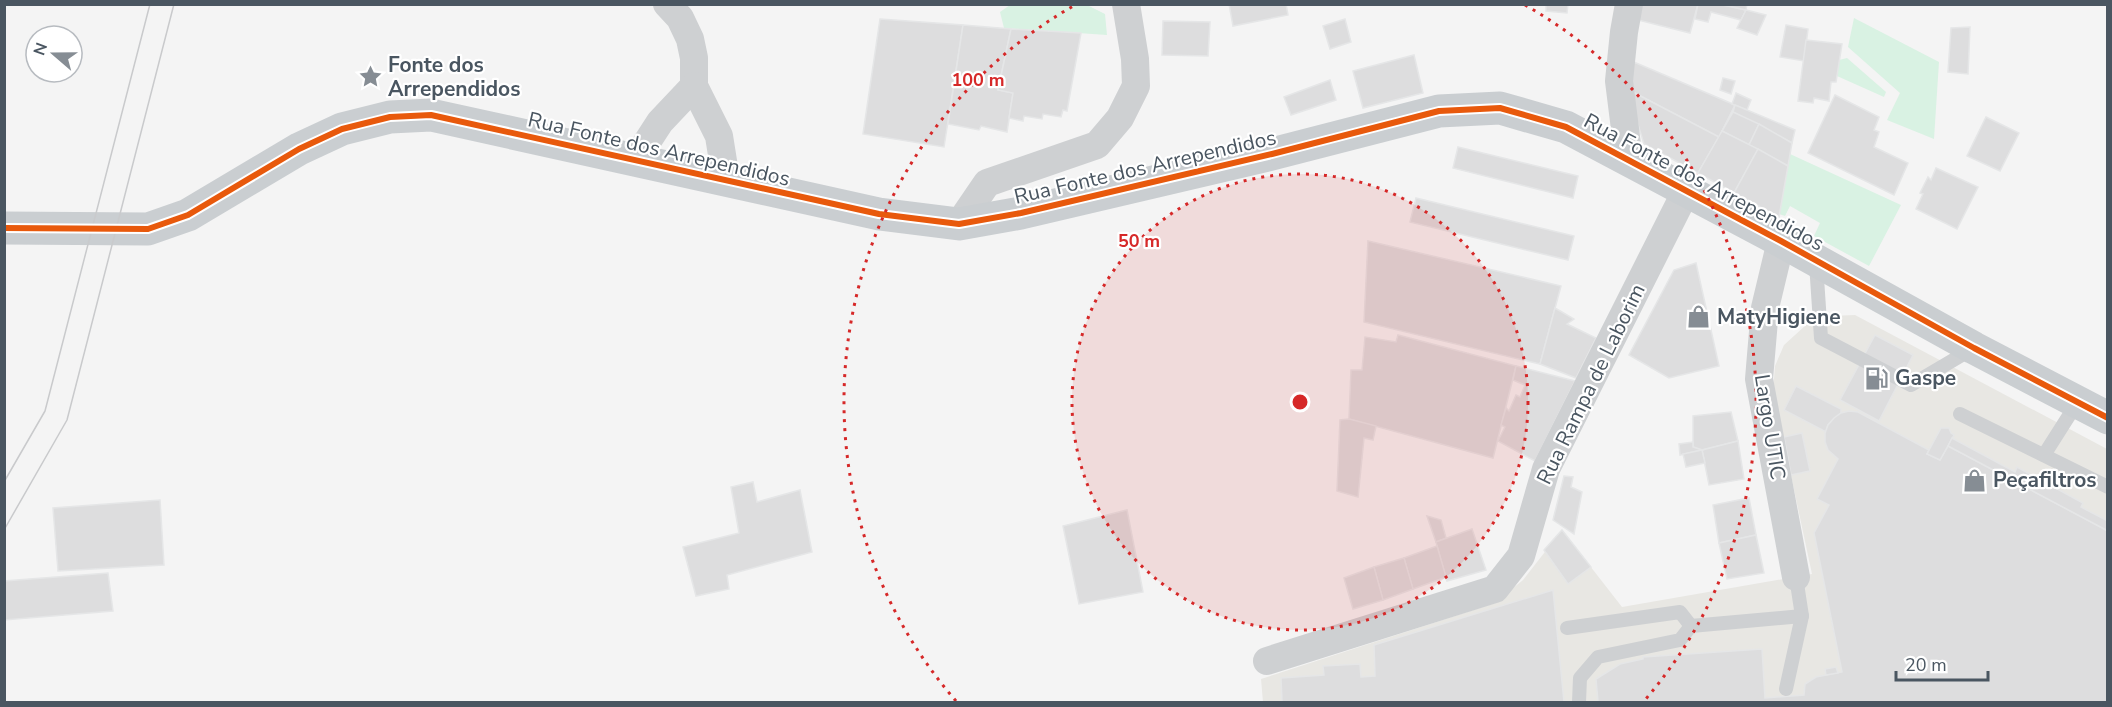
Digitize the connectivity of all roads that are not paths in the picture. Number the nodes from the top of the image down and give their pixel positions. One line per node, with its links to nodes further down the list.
1 (667, 4): 4 (street)
2 (1126, 4): 9 (street)
3 (1629, 4): 6 (street)
4 (694, 86): 5 (street); 7 (street)
5 (636, 159): 7 (main road, Rua Fonte dos Arrependidos); 10 (main road, Rua Fonte dos Arrependidos)
6 (1629, 161): 8 (main road, Rua Fonte dos Arrependidos); 9 (main road, Rua Fonte dos Arrependidos)
7 (726, 180): 9 (main road, Rua Fonte dos Arrependidos)
8 (1686, 191): 11 (main road, Rua Fonte dos Arrependidos); 23 (street, Rua Rampa de Laborim)
9 (958, 224)
10 (4, 228)
11 (1781, 241): 12 (main road, Rua Fonte dos Arrependidos); 19 (street, Largo UTIC)
12 (1816, 261): 13 (main road, Rua Fonte dos Arrependidos); 13 (lane)
13 (1974, 348): 14 (main road, Rua Fonte dos Arrependidos)
14 (2077, 403): 16 (main road, Rua Fonte dos Arrependidos); 17 (lane)
15 (1960, 414): 17 (lane)
16 (2108, 418)
17 (2044, 455): 18 (lane)
18 (2108, 487)
19 (1796, 577): 20 (lane)
20 (1802, 616): 21 (lane); 24 (lane)
21 (1691, 626): 22 (lane); 25 (lane)
22 (1567, 628)
23 (1267, 662)
24 (1786, 689)
25 (1579, 702)

